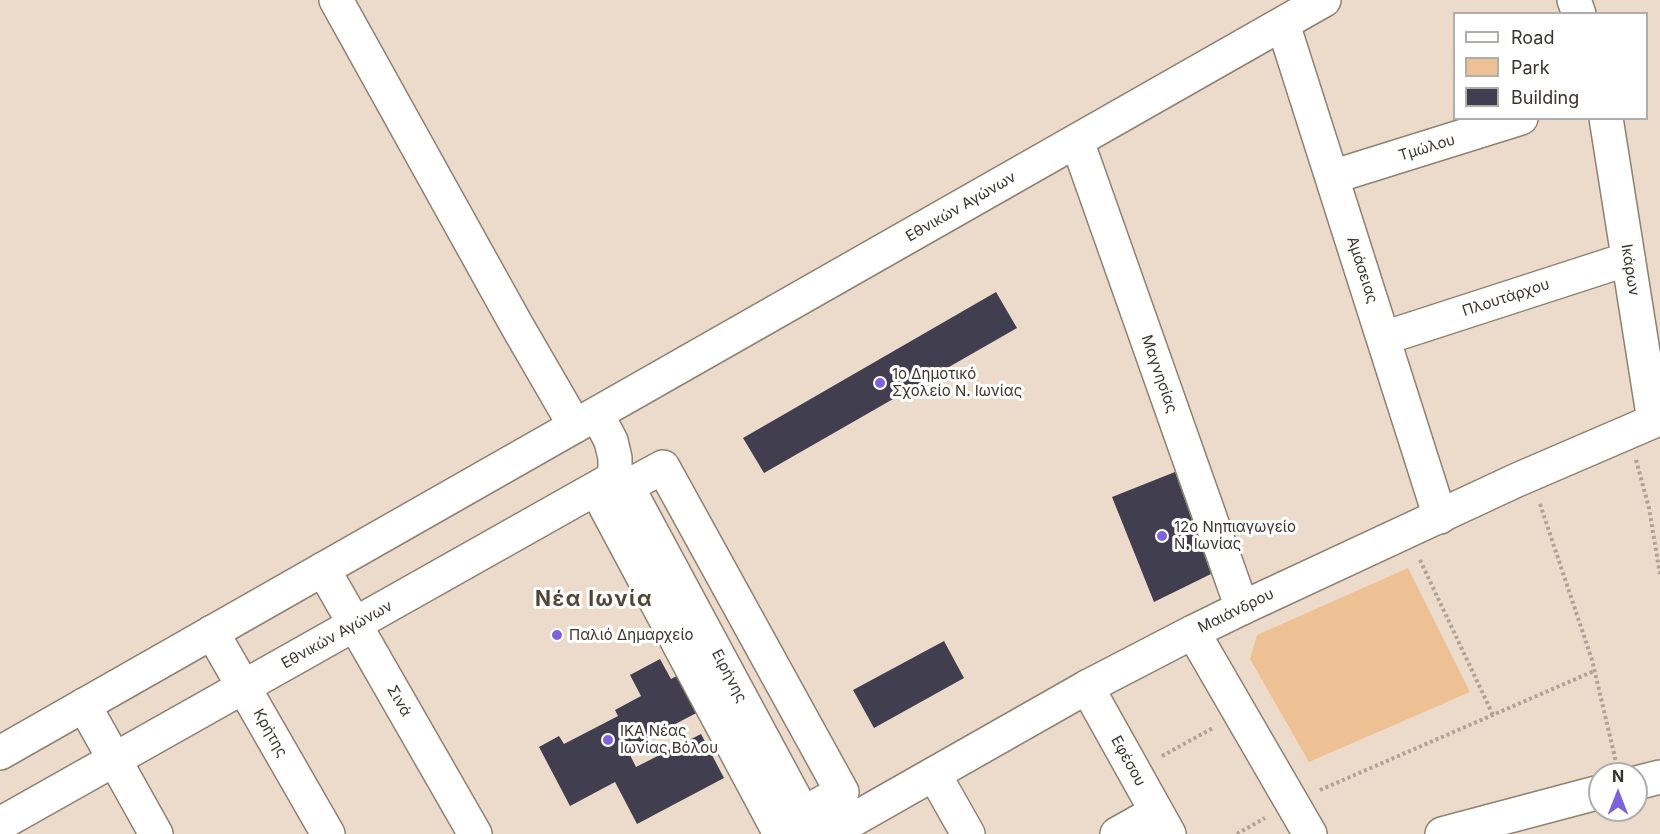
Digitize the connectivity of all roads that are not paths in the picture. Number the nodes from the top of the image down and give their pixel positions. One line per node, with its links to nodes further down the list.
1 (336, 0): 12 (street)
2 (1324, 0): 3 (street, Εθνικών Αγώνων)
3 (1283, 24): 6 (street, Εθνικών Αγώνων); 7 (street, Αμάσειας)
4 (1515, 120): 7 (street, Τμώλου)
5 (1606, 120): 8 (street, Ικάρων)
6 (1077, 141): 12 (street, Εθνικών Αγώνων); 16 (street, Μαγνησίας)
7 (1332, 177): 10 (street, Αμάσειας)
8 (1628, 259): 9 (street, Ικάρων); 10 (street, Πλουτάρχου)
9 (1637, 316): 11 (street); 13 (street, Ικάρων)
10 (1384, 338): 14 (street, Αμάσειας)
11 (1660, 359)
12 (586, 420): 15 (street, Εθνικών Αγώνων); 17 (street, Εθνικών Αγώνων)
13 (1647, 424): 14 (street, Μαιάνδρου)
14 (1440, 517): 16 (street, Μαιάνδρου)
15 (323, 569): 17 (street, Σινά); 18 (street, Εθνικών Αγώνων)
16 (1242, 608): 19 (street, Μαιάνδρου)
17 (355, 625): 21 (street, Εθνικών Αγώνων); 32 (street, Σινά)
18 (212, 632): 21 (street, Κρήτης); 22 (street, Εθνικών Αγώνων)
19 (1193, 632): 20 (street, Μαιάνδρου); 36 (street)
20 (1087, 687): 25 (street, Μαιάνδρου); 27 (street, Εφέσου)
21 (244, 688): 24 (street, Εθνικών Αγώνων); 31 (street, Κρήτης)
22 (84, 705): 23 (street, Εθνικών Αγώνων); 24 (street)
23 (0, 753)
24 (115, 760): 28 (street, Εθνικών Αγώνων); 30 (street)
25 (934, 774): 33 (street, Μαιάνδρου); 34 (street)
26 (1588, 795): 37 (street)
27 (1163, 823): 35 (street)
28 (0, 824)
29 (808, 824): 29 (street, Ειρήνης)
30 (156, 834)
31 (328, 834)
32 (475, 834)
33 (828, 834)
34 (968, 834)
35 (1118, 834)
36 (1310, 834)
37 (1442, 834)

